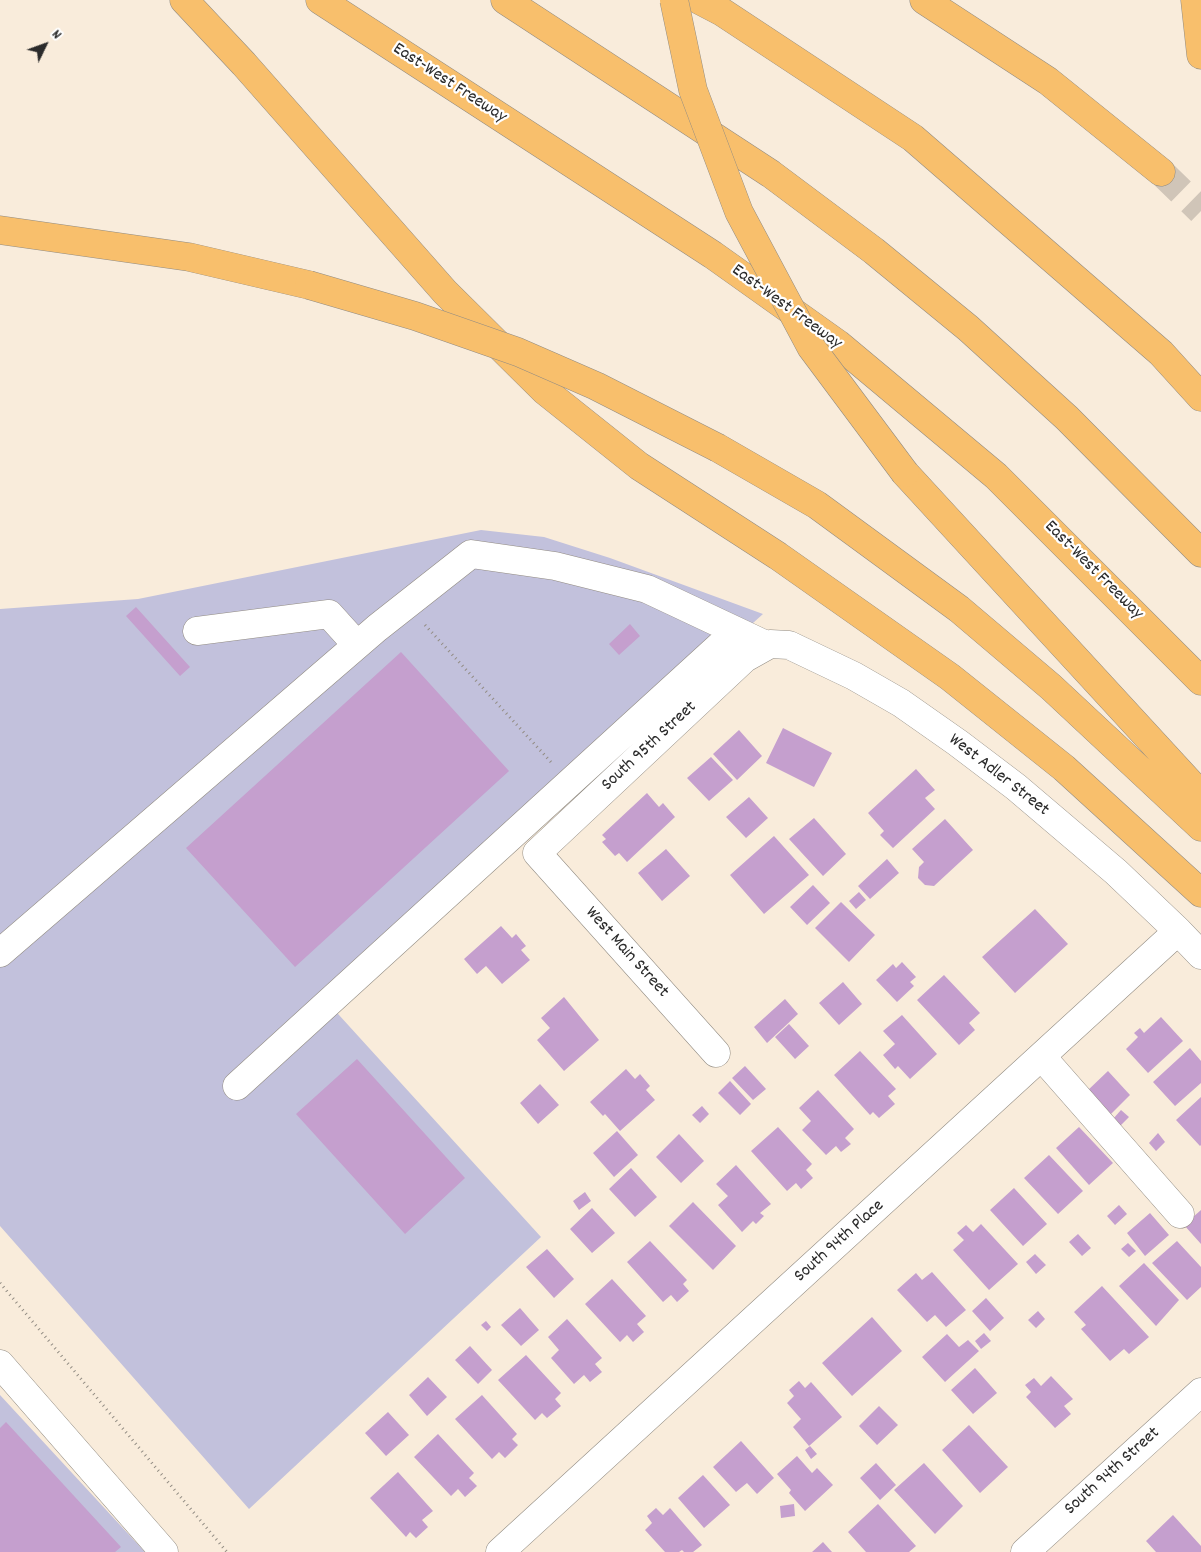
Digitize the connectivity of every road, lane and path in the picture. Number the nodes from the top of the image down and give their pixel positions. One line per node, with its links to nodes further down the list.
1 (184, 0): 23 (highway)
2 (320, 0): 18 (highway, East-West Freeway)
3 (505, 0): 12 (highway)
4 (674, 0): 20 (highway, bridge)
5 (699, 0): 11 (highway)
6 (924, 0): 9 (highway)
7 (1195, 0): 8 (highway)
8 (1201, 54)
9 (1161, 172)
10 (0, 230): 21 (highway, bridge)
11 (1201, 397)
12 (1201, 553)
13 (406, 604): 15 (street); 16 (street); 19 (path)
14 (197, 631): 16 (street)
15 (736, 631): 17 (street); 19 (street)
16 (357, 645): 25 (street)
17 (766, 645): 22 (street, South 95th Street); 24 (street, West Adler Street)
18 (1201, 681)
19 (569, 782): 29 (street)
20 (1201, 795)
21 (1201, 827)
22 (537, 853): 27 (street, West Main Street)
23 (1201, 893)
24 (1178, 931): 26 (street, West Adler Street); 28 (street, South 94th Place)
25 (0, 953)
26 (1201, 955)
27 (716, 1053)
28 (1042, 1057): 30 (street); 36 (street, South 94th Place)
29 (237, 1086)
30 (1180, 1214)
31 (0, 1283): 35 (path)
32 (0, 1364): 34 (street)
33 (1201, 1392): 37 (street, South 94th Street)
34 (164, 1552)
35 (227, 1552)
36 (500, 1552)
37 (1025, 1552)

